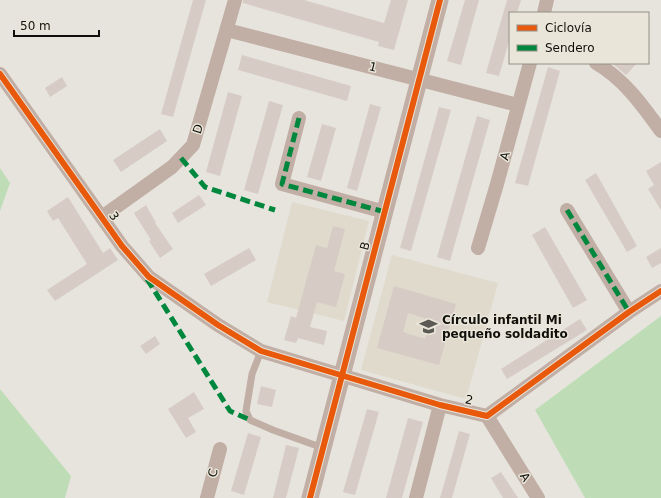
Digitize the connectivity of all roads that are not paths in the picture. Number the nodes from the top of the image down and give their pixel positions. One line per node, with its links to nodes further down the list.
1 (235, 0): 5 (street, D)
2 (440, 0): 9 (street, B)
3 (547, 0): 4 (street)
4 (544, 12)
5 (227, 30): 9 (street, 1); 15 (street, D)
6 (530, 64): 10 (street, A)
7 (598, 64): 12 (street)
8 (0, 74): 15 (street, 3)
9 (420, 78): 10 (street, 1); 14 (street, B)
10 (518, 105): 16 (street, A)
11 (299, 118): 14 (street)
12 (661, 131)
13 (567, 210): 18 (street)
14 (385, 212): 21 (street, B)
15 (102, 217): 19 (street, 3)
16 (478, 248)
17 (661, 290): 18 (street, 2)
18 (629, 312): 23 (street, 2)
19 (242, 340): 20 (street, 2)
20 (261, 351): 21 (street, 2); 24 (lane)
21 (342, 376): 22 (street, 2); 24 (street, B)
22 (440, 405): 23 (street, 2); 28 (street)
23 (487, 416): 29 (street, A)
24 (323, 448): 27 (street, B)
25 (220, 449): 26 (street, C)
26 (207, 498)
27 (310, 498)
28 (416, 498)
29 (538, 498)

